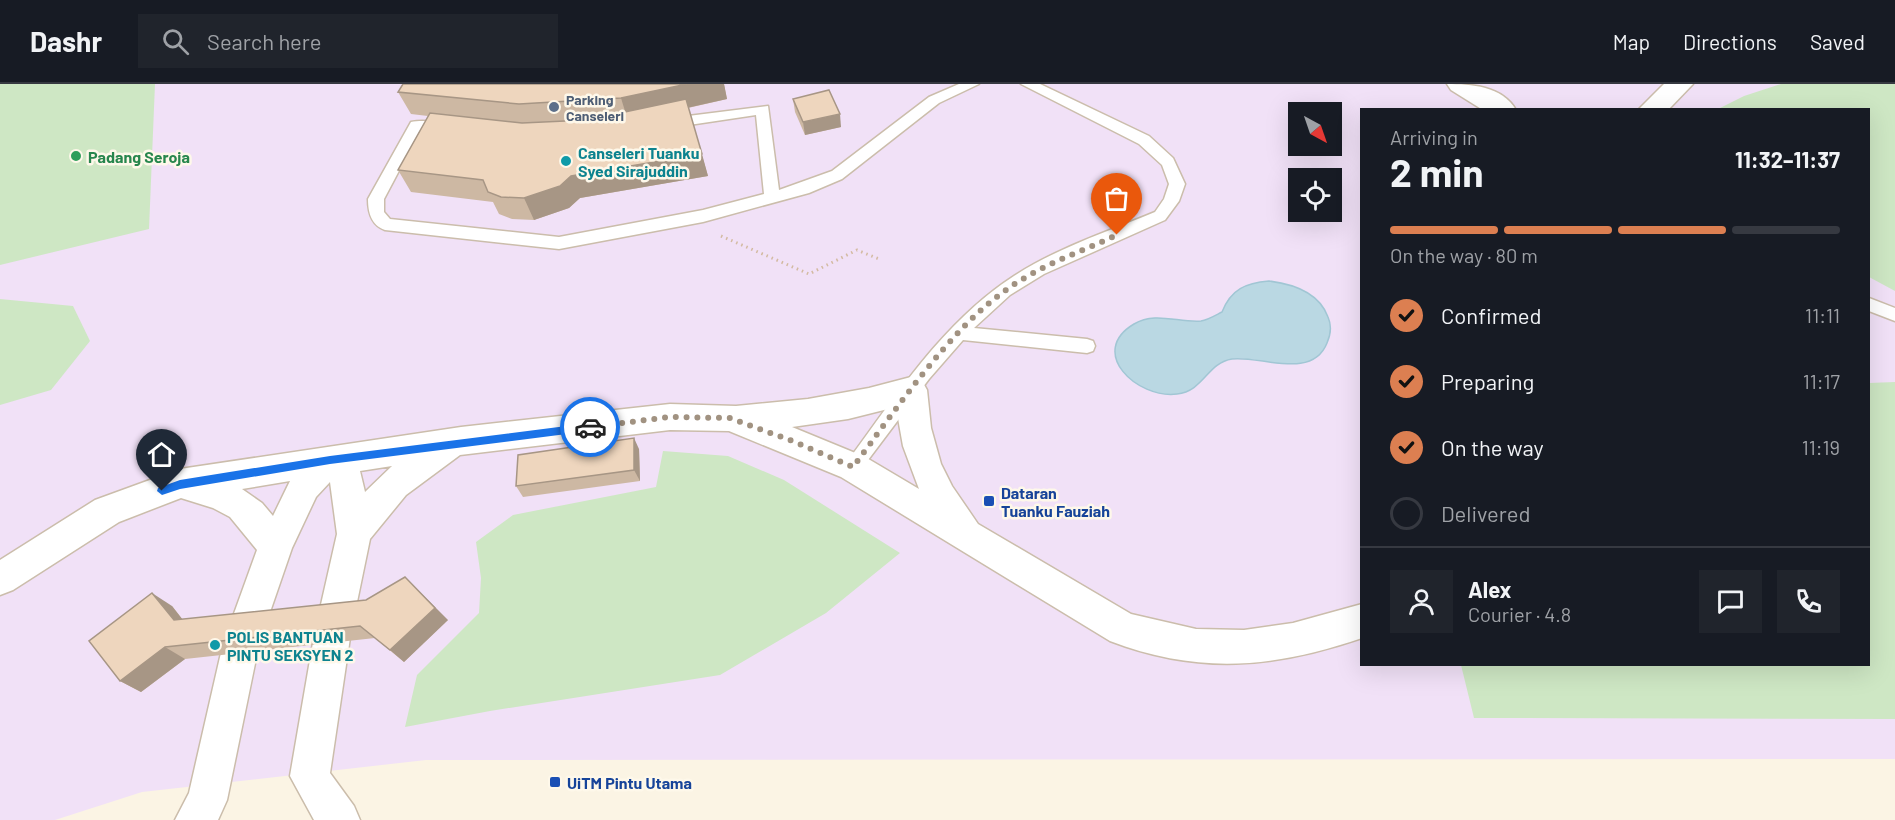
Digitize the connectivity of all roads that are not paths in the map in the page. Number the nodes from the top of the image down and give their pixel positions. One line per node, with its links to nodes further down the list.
1 (972, 84): 9 (lane)
2 (1028, 84): 12 (lane)
3 (1460, 84): 5 (street)
4 (1680, 84): 6 (street)
5 (1500, 108)
6 (1653, 108)
7 (648, 126): 9 (lane)
8 (463, 131): 9 (lane)
9 (772, 198)
10 (1870, 304): 11 (lane)
11 (1895, 315)
12 (960, 333): 13 (lane); 14 (lane)
13 (1087, 346)
14 (911, 390): 15 (street); 18 (lane); 21 (street)
15 (730, 418): 16 (street); 18 (street)
16 (461, 441): 17 (street); 20 (street)
17 (330, 460): 19 (street); 20 (street); 22 (street)
18 (853, 467): 21 (street)
19 (180, 484): 22 (street); 23 (street)
20 (354, 534): 26 (street)
21 (974, 540): 24 (street)
22 (275, 548): 25 (street)
23 (0, 579)
24 (1360, 622)
25 (195, 820)
26 (340, 820)

